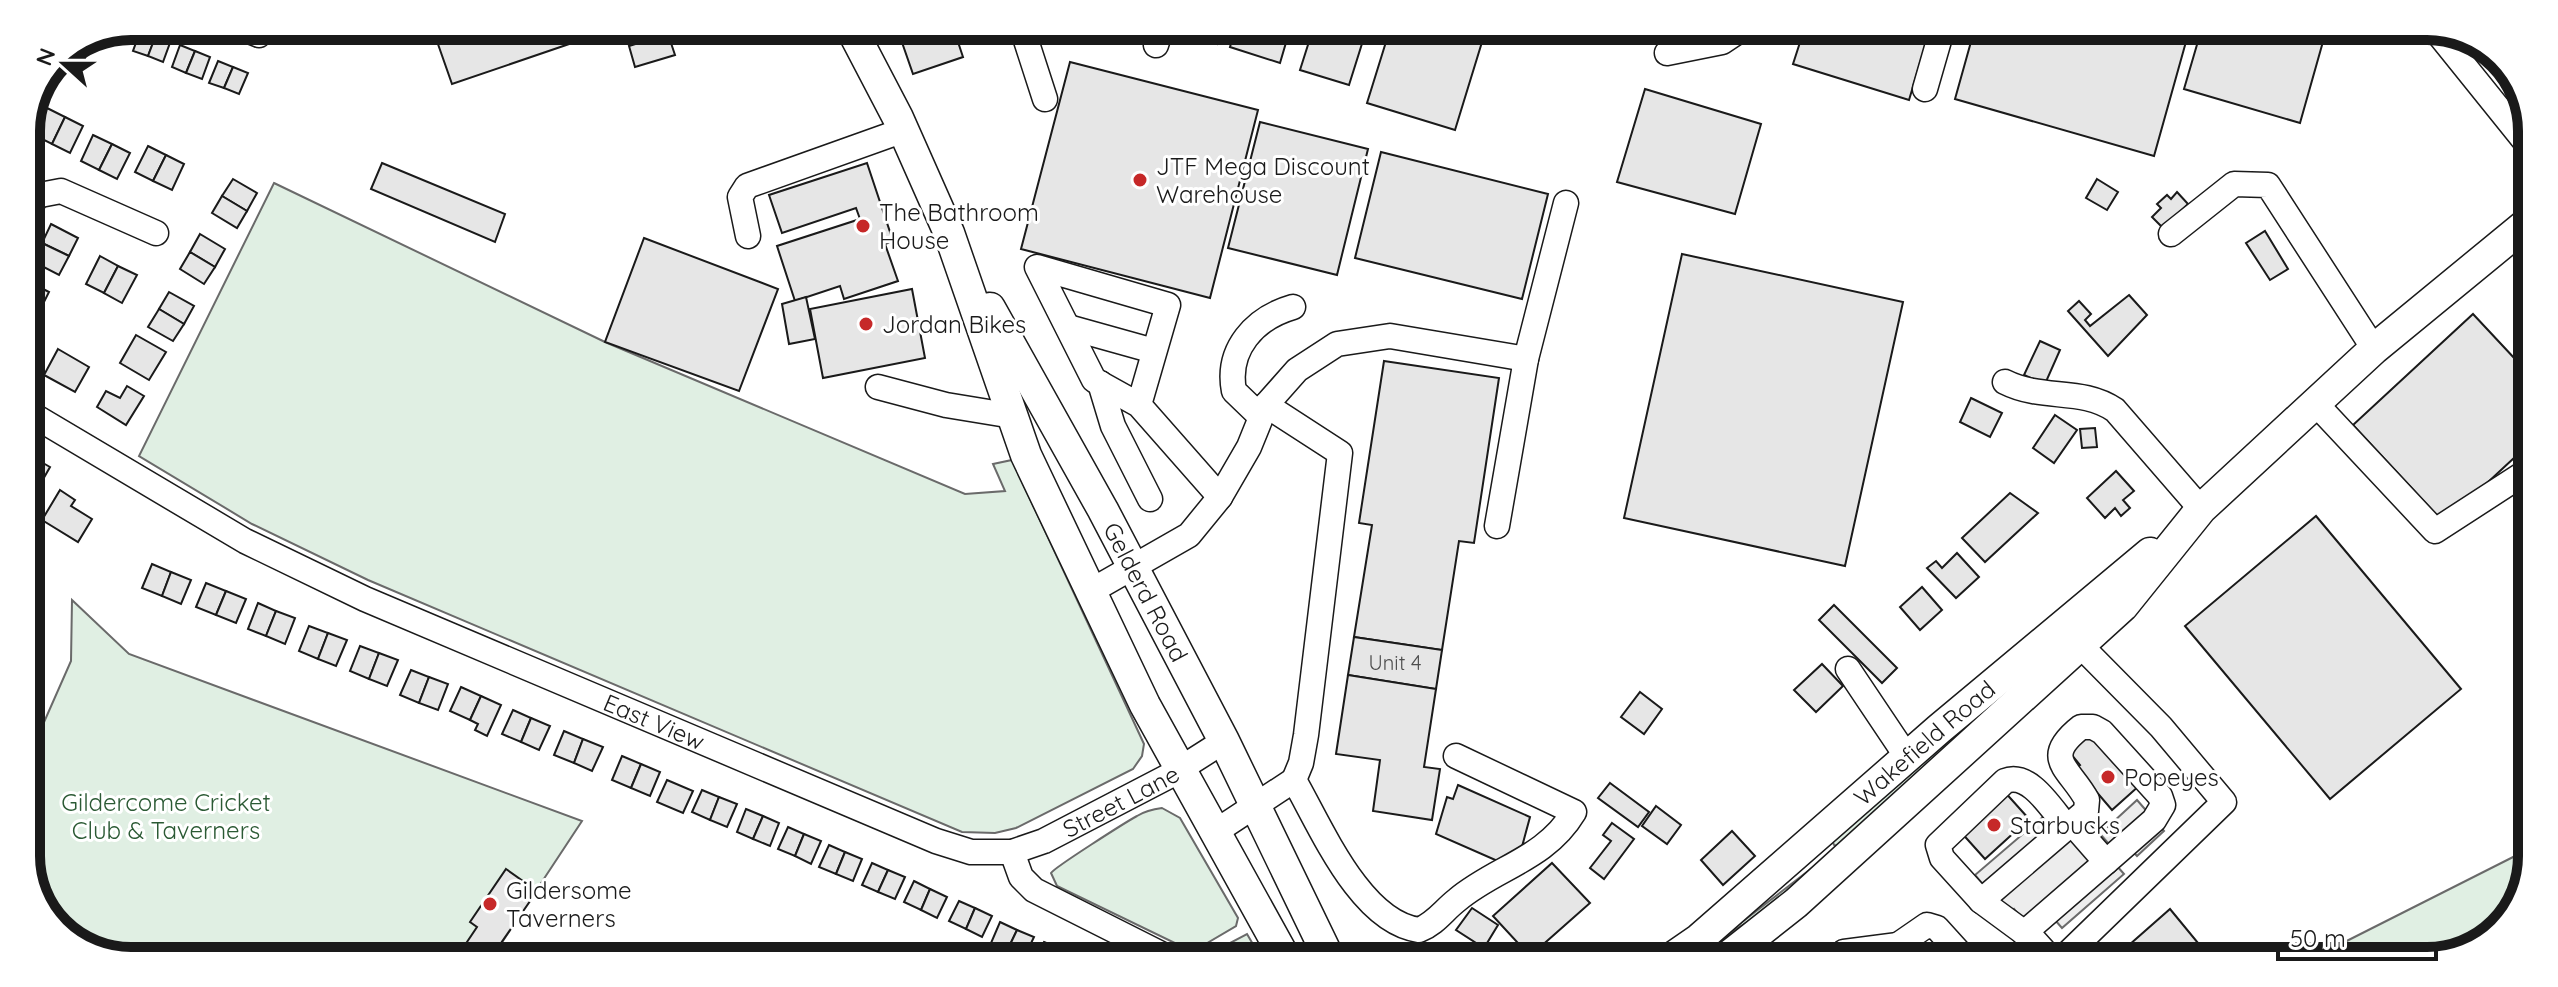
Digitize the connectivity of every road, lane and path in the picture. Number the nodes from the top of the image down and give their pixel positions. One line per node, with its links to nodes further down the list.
1 (857, 40): 9 (main road, Gelderd Road)
2 (1026, 40): 8 (street)
3 (1725, 40): 6 (street)
4 (1939, 40): 7 (street)
5 (2445, 42): 10 (street)
6 (1667, 53)
7 (1925, 89)
8 (1045, 99)
9 (904, 130): 15 (main road, Gelderd Road); 17 (street)
10 (2518, 133)
11 (40, 195): 14 (street)
12 (1566, 203): 22 (street)
13 (2518, 231): 20 (main road, Wakefield Road)
14 (156, 233)
15 (949, 233): 29 (main road, Gelderd Road); 36 (main road, Gelderd Road)
16 (2171, 234): 20 (street)
17 (748, 236)
18 (1293, 307): 28 (street)
19 (1068, 327): 21 (street); 21 (street); 24 (street)
20 (2374, 349): 27 (main road, Wakefield Road)
21 (1154, 351): 26 (street)
22 (1526, 359): 28 (street); 35 (street)
23 (2005, 382): 34 (street)
24 (1100, 383): 26 (street); 33 (street)
25 (878, 387): 29 (street)
26 (1139, 405): 32 (street)
27 (2317, 405): 31 (street); 34 (main road, Wakefield Road)
28 (1264, 411): 32 (street); 44 (street)
29 (1013, 416): 37 (main road, Gelderd Road)
30 (40, 419): 48 (street, East View)
31 (2518, 477)
32 (1220, 497): 36 (street)
33 (1150, 499)
34 (2191, 519): 38 (main road, Wakefield Road)
35 (1497, 526)
36 (1133, 568): 37 (street); 40 (main road, Gelderd Road)
37 (1091, 591): 43 (main road, Gelderd Road)
38 (2070, 635): 42 (main road, Wakefield Road); 56 (main road, Wakefield Road); 60 (street)
39 (1848, 669): 42 (street)
40 (1224, 741): 43 (street, Street Lane); 45 (main road, Gelderd Road)
41 (1456, 756): 44 (street)
42 (1907, 757): 55 (main road, Wakefield Road)
43 (1180, 770): 47 (main road, Gelderd Road); 48 (street, Street Lane)
44 (1294, 780): 45 (street)
45 (1254, 806): 47 (street); 52 (main road, Gelderd Road)
46 (2069, 825): 49 (street); 49 (street); 50 (street); 50 (street)
47 (1215, 832): 54 (main road, Gelderd Road)
48 (1012, 852): 53 (street)
49 (2106, 862): 51 (street)
50 (1981, 901): 51 (street)
51 (2024, 933): 59 (street)
52 (1324, 945)
53 (1147, 947)
54 (1279, 947)
55 (1687, 947)
56 (1740, 947)
57 (1903, 947): 58 (street)
58 (1954, 947)
59 (2039, 947)
60 (2074, 947)

